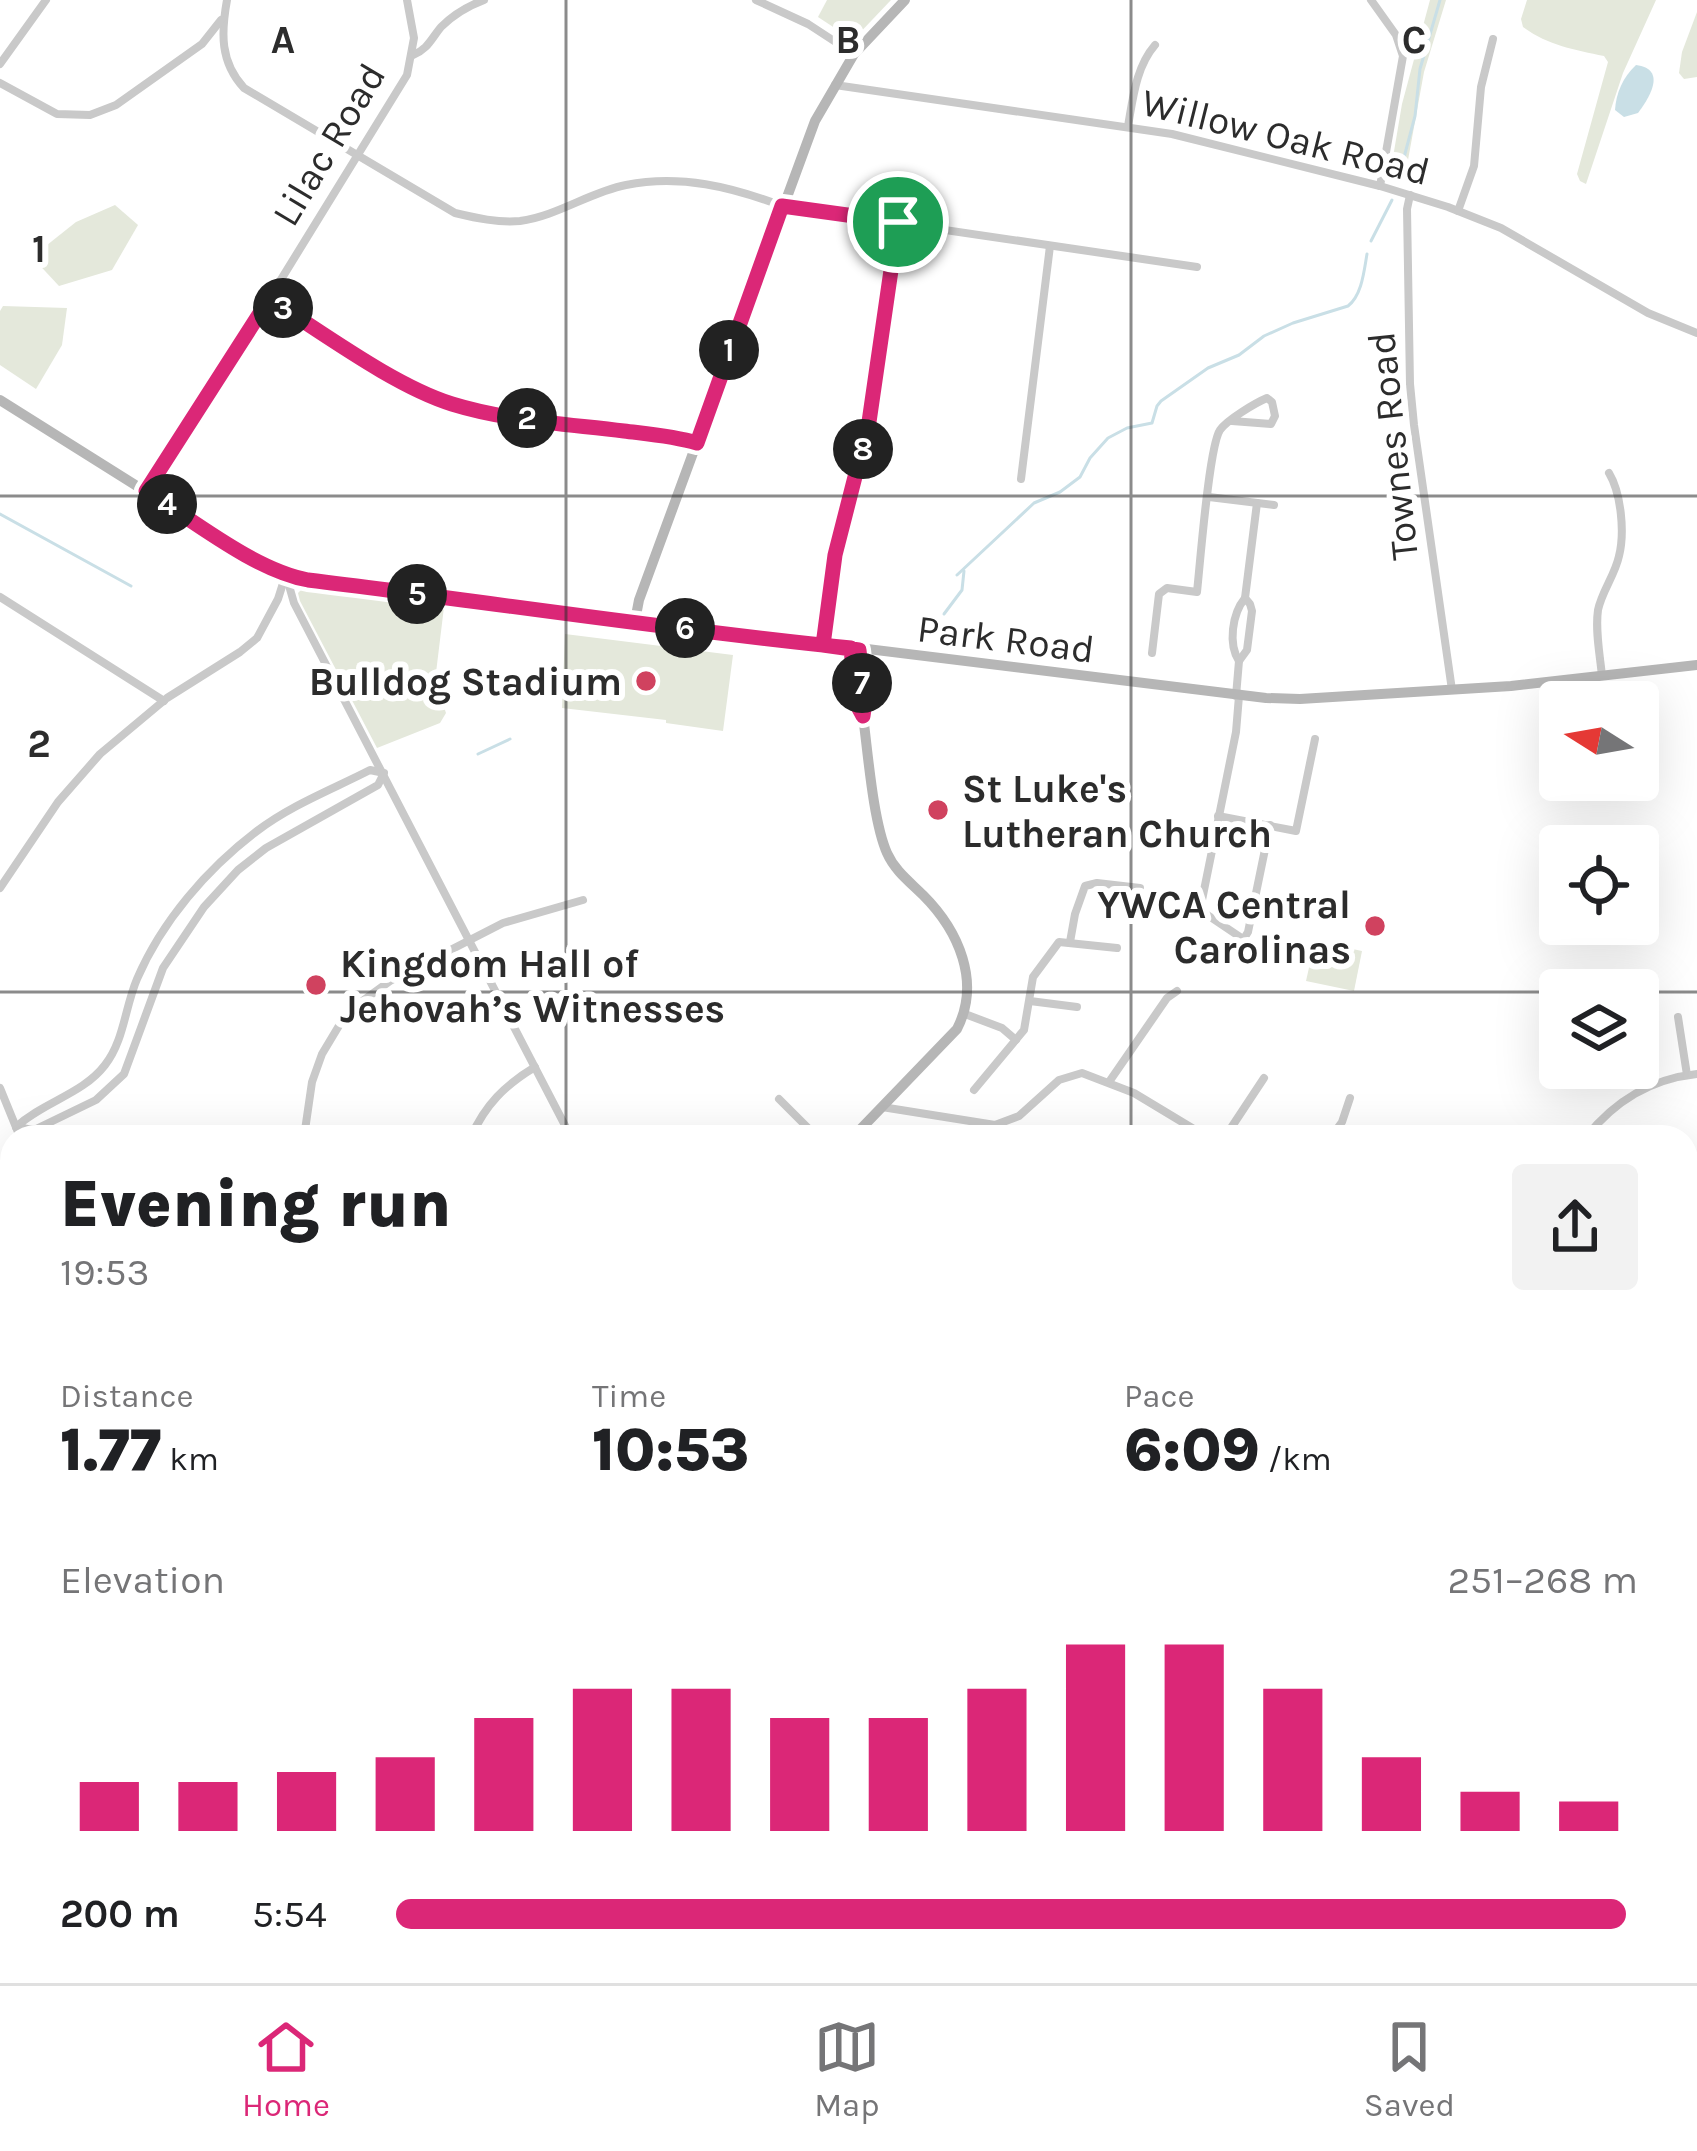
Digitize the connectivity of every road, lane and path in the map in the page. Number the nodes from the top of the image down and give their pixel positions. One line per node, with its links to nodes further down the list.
1 (46, 0): 12 (street)
2 (407, 0): 11 (street, Lilac Road)
3 (484, 0): 11 (street)
4 (755, 0): 10 (street)
5 (905, 0): 10 (main road)
6 (1371, 0): 17 (street)
7 (226, 4): 13 (street); 16 (street)
8 (1493, 39): 20 (street)
9 (1155, 45): 15 (street)
10 (854, 54): 14 (main road)
11 (413, 55): 16 (street, Lilac Road)
12 (0, 64)
13 (0, 83)
14 (833, 85): 15 (street, Willow Oak Road); 19 (main road)
15 (1128, 126): 17 (street, Willow Oak Road)
16 (359, 155): 19 (street); 24 (street, Lilac Road)
17 (1380, 186): 18 (street, Willow Oak Road)
18 (1410, 195): 20 (street, Willow Oak Road); 47 (street, Townes Road)
19 (782, 206): 21 (street); 28 (main road)
20 (1458, 211): 25 (street, Willow Oak Road)
21 (898, 222): 22 (street); 41 (street)
22 (1050, 246): 23 (street); 30 (street)
23 (1197, 267)
24 (269, 299): 28 (street); 31 (street, Lilac Road)
25 (1697, 333)
26 (0, 400): 31 (main road, Park Road)
27 (1232, 421): 27 (street); 32 (street)
28 (697, 443): 40 (main road)
29 (1609, 472): 46 (street)
30 (1021, 479)
31 (146, 491): 35 (main road, Park Road)
32 (1209, 497): 33 (street); 43 (street)
33 (1257, 502): 34 (street); 37 (street)
34 (1274, 505)
35 (286, 575): 40 (main road, Park Road); 49 (street); 51 (street)
36 (0, 597): 38 (street)
37 (1245, 598): 44 (street); 44 (street)
38 (10, 602): 39 (street); 49 (street)
39 (1, 615)
40 (635, 621): 41 (main road, Park Road)
41 (823, 645): 42 (main road, Park Road)
42 (855, 649): 48 (main road, Park Road); 67 (main road)
43 (1152, 653)
44 (1239, 661): 48 (street)
45 (1697, 664): 46 (main road, Park Road)
46 (1602, 676): 47 (main road, Park Road)
47 (1452, 690): 48 (main road, Park Road)
48 (1238, 696): 52 (street)
49 (164, 701): 54 (street)
50 (1315, 739): 53 (street)
51 (384, 773): 57 (street); 58 (street); 60 (street)
52 (1218, 816): 53 (street); 59 (street)
53 (1270, 825): 59 (street)
54 (0, 888)
55 (1140, 888): 61 (street)
56 (584, 900): 60 (street)
57 (184, 901): 58 (street); 80 (street)
58 (198, 914): 81 (street)
59 (1243, 940): 63 (street)
60 (468, 941): 70 (street); 82 (street)
61 (1070, 942): 62 (street); 65 (street)
62 (1117, 948)
63 (1275, 956)
64 (1177, 991): 73 (street)
65 (1030, 1001): 66 (street); 69 (street)
66 (1077, 1007)
67 (965, 1014): 69 (street); 78 (main road)
68 (1678, 1017): 71 (street)
69 (1016, 1040): 75 (street)
70 (535, 1067): 83 (street); 84 (street)
71 (1692, 1074): 90 (street)
72 (1264, 1078): 88 (street)
73 (1109, 1082): 78 (street); 87 (street)
74 (0, 1088): 79 (street)
75 (974, 1090)
76 (1350, 1098): 89 (street)
77 (779, 1099): 85 (street)
78 (882, 1107): 86 (main road)
79 (15, 1125)
80 (23, 1125)
81 (44, 1125)
82 (306, 1125)
83 (476, 1125)
84 (566, 1125)
85 (805, 1125)
86 (865, 1125)
87 (1188, 1125)
88 (1233, 1125)
89 (1340, 1125)
90 (1596, 1125)

